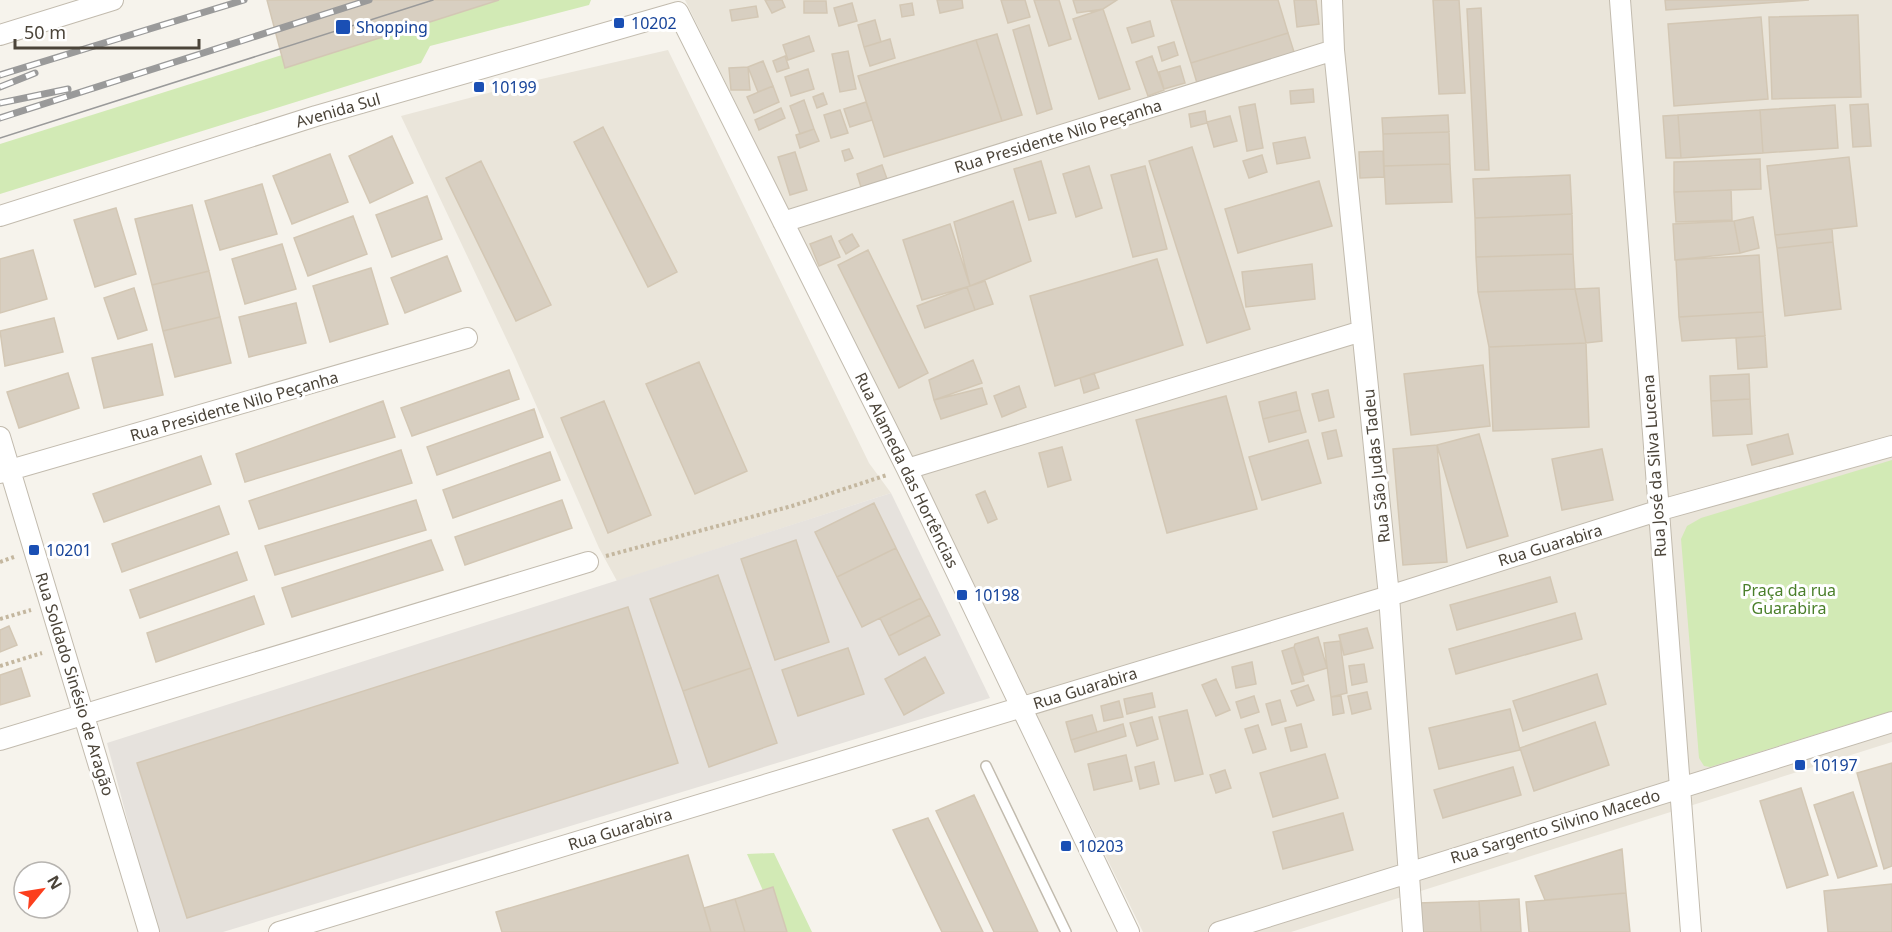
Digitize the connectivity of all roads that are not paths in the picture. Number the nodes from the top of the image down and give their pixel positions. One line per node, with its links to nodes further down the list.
1 (114, 0): 4 (street)
2 (1332, 0): 7 (street, Rua São Judas Tadeu)
3 (1620, 0): 16 (street, Rua José da Silva Lucena)
4 (87, 4): 6 (street)
5 (678, 12): 8 (street, Avenida Sul); 9 (street, Rua Alameda das Hortências)
6 (0, 35)
7 (1334, 50): 9 (street, Rua Presidente Nilo Peçanha); 10 (street, Rua São Judas Tadeu)
8 (0, 216)
9 (783, 222): 14 (street, Rua Alameda das Hortências)
10 (1362, 331): 14 (street); 18 (street, Rua São Judas Tadeu)
11 (467, 338): 15 (street, Rua Presidente Nilo Peçanha)
12 (0, 437): 15 (street, Rua Soldado Sinésio de Aragão)
13 (1892, 446): 16 (street, Rua Guarabira)
14 (907, 469): 19 (street, Rua Alameda das Hortências)
15 (5, 471): 20 (street, Rua Soldado Sinésio de Aragão)
16 (1657, 511): 18 (street, Rua Guarabira); 24 (street, Rua José da Silva Lucena)
17 (588, 562): 20 (street)
18 (1389, 596): 19 (street, Rua Guarabira); 25 (street, Rua São Judas Tadeu)
19 (1023, 707): 27 (street, Rua Guarabira); 29 (street, Rua Alameda das Hortências)
20 (83, 716): 22 (street); 26 (street, Rua Soldado Sinésio de Aragão)
21 (1892, 722): 24 (street, Rua Sargento Silvino Macedo)
22 (0, 740)
23 (986, 766): 28 (lane)
24 (1679, 788): 25 (street, Rua Sargento Silvino Macedo); 32 (street, Rua José da Silva Lucena)
25 (1410, 871): 30 (street, Rua Sargento Silvino Macedo); 31 (street, Rua São Judas Tadeu)
26 (149, 932)
27 (279, 932)
28 (1066, 932)
29 (1129, 932)
30 (1219, 932)
31 (1413, 932)
32 (1691, 932)

